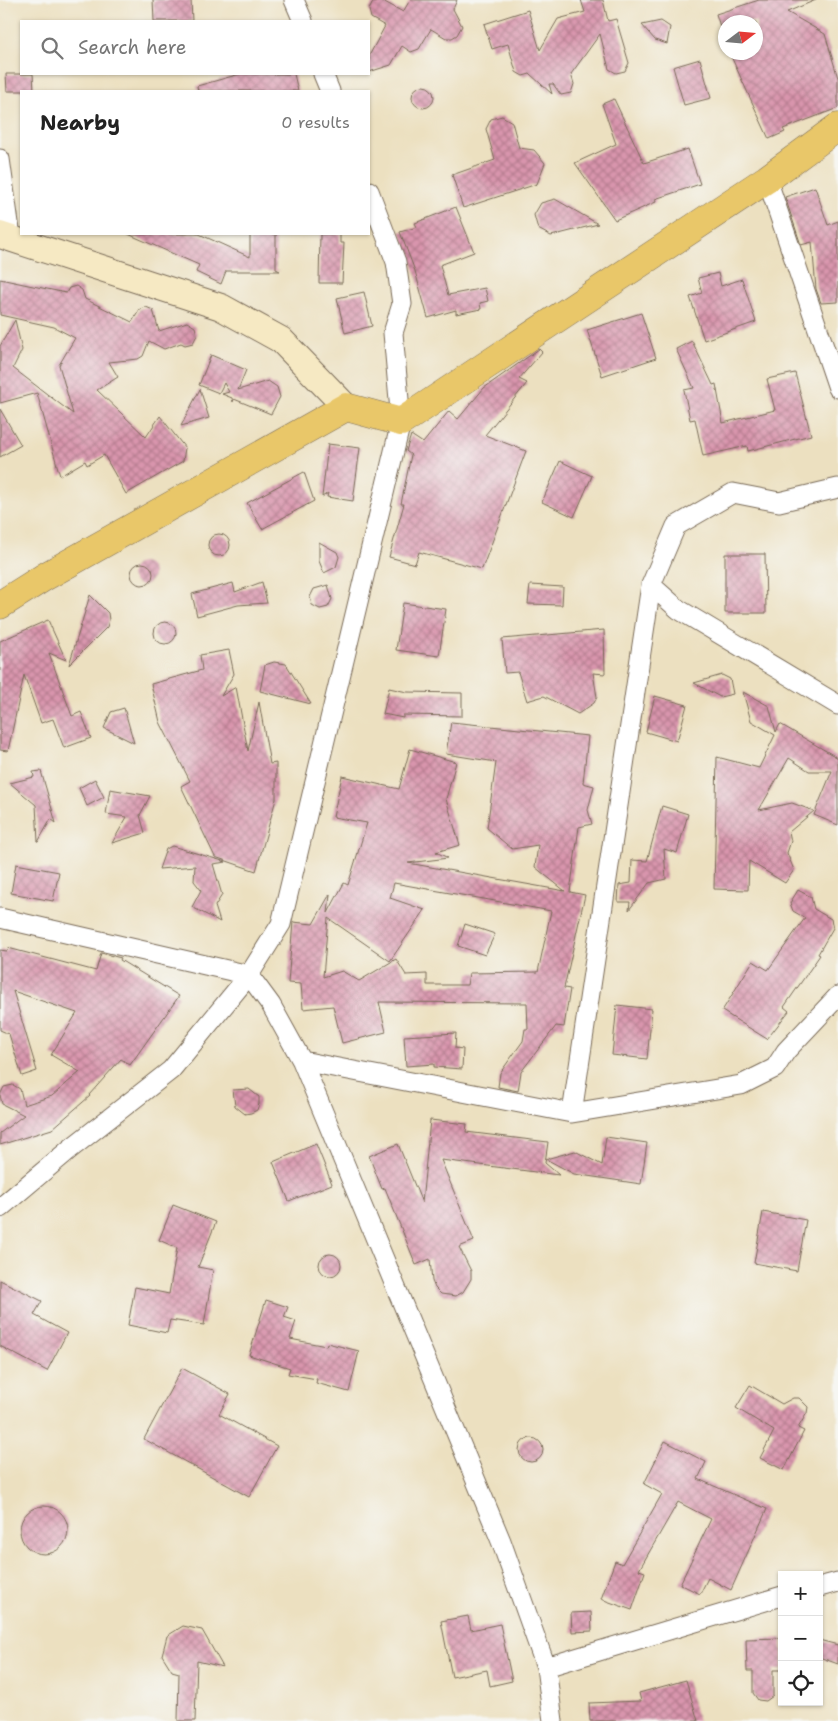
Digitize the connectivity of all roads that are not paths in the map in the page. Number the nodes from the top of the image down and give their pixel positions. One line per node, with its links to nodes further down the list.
1 (294, 0): 2 (street)
2 (303, 20)
3 (323, 75): 4 (street)
4 (330, 90)
5 (838, 127): 7 (main road)
6 (0, 159): 9 (street)
7 (767, 179): 10 (street); 12 (main road)
8 (370, 194): 12 (street)
9 (5, 236): 11 (street)
10 (838, 388)
11 (346, 407): 12 (main road); 15 (main road)
12 (401, 422): 18 (street)
13 (838, 488): 14 (street)
14 (651, 585): 16 (street); 21 (street)
15 (0, 605)
16 (838, 705)
17 (0, 918): 18 (street)
18 (249, 976): 20 (street); 22 (street)
19 (838, 996): 21 (street)
20 (302, 1061): 21 (street); 26 (street)
21 (572, 1113)
22 (0, 1208)
23 (838, 1582): 24 (street)
24 (823, 1585)
25 (778, 1597): 26 (street)
26 (546, 1667): 27 (street)
27 (553, 1721)

